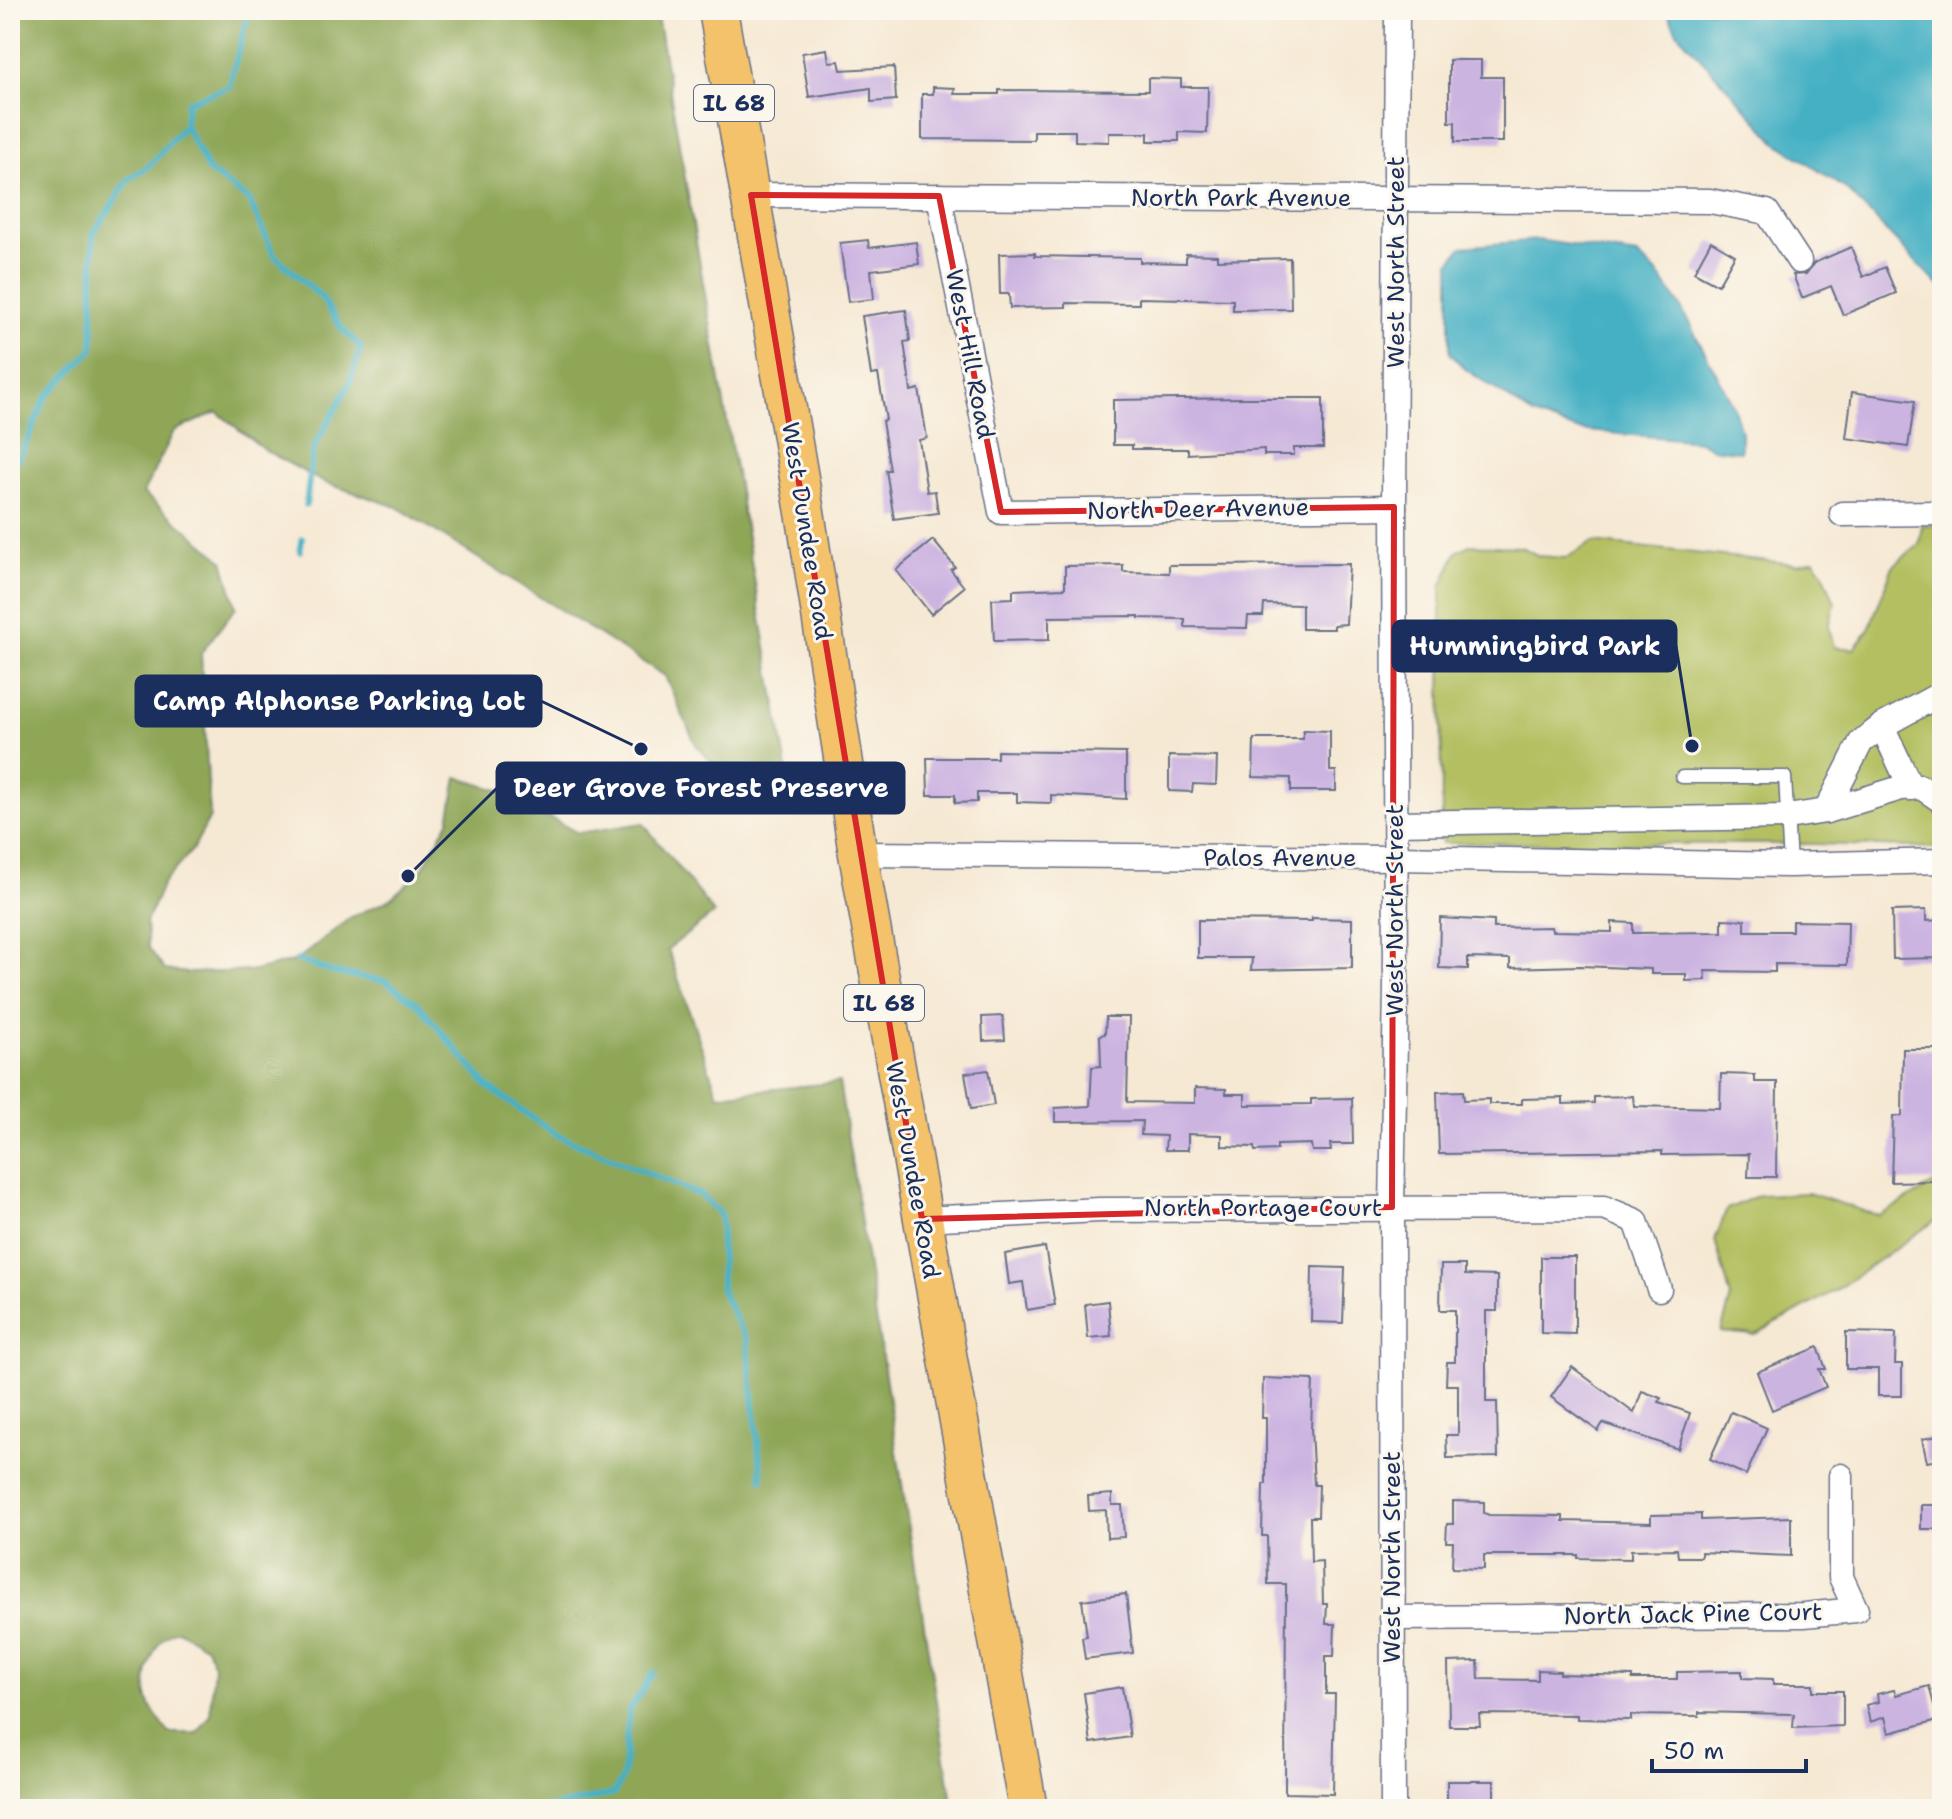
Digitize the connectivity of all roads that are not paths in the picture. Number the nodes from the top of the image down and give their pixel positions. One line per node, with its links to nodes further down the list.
1 (718, 10): 3 (main road, West Dundee Road / IL 68)
2 (1397, 10): 5 (street, West North Street)
3 (751, 195): 4 (street, North Park Avenue); 19 (main road, West Dundee Road / IL 68)
4 (939, 196): 5 (street, North Park Avenue); 8 (street, West Hill Road)
5 (1397, 198): 6 (street, North Park Avenue); 7 (street, West North Street)
6 (1799, 261)
7 (1394, 507): 8 (street, North Deer Avenue); 18 (street, West North Street)
8 (1001, 512)
9 (1942, 513): 10 (street)
10 (1842, 514)
11 (1942, 693): 12 (street)
12 (1882, 726): 14 (street); 16 (street)
13 (1682, 777): 17 (lane)
14 (1911, 788): 15 (street); 16 (street)
15 (1942, 801)
16 (1826, 811): 17 (street)
17 (1787, 817): 18 (street); 22 (lane)
18 (1396, 823): 20 (street, West North Street)
19 (858, 854): 20 (street, Palos Avenue); 24 (main road, West Dundee Road / IL 68)
20 (1396, 858): 22 (street, Palos Avenue); 23 (street, West North Street)
21 (1942, 861): 22 (street, Palos Avenue)
22 (1790, 865)
23 (1392, 1207): 24 (street, North Portage Court); 25 (street, North Portage Court); 27 (street, West North Street)
24 (922, 1219): 28 (main road, West Dundee Road / IL 68)
25 (1659, 1289)
26 (1841, 1476): 27 (street, North Jack Pine Court)
27 (1392, 1618): 29 (street, West North Street)
28 (1028, 1809)
29 (1393, 1809)

